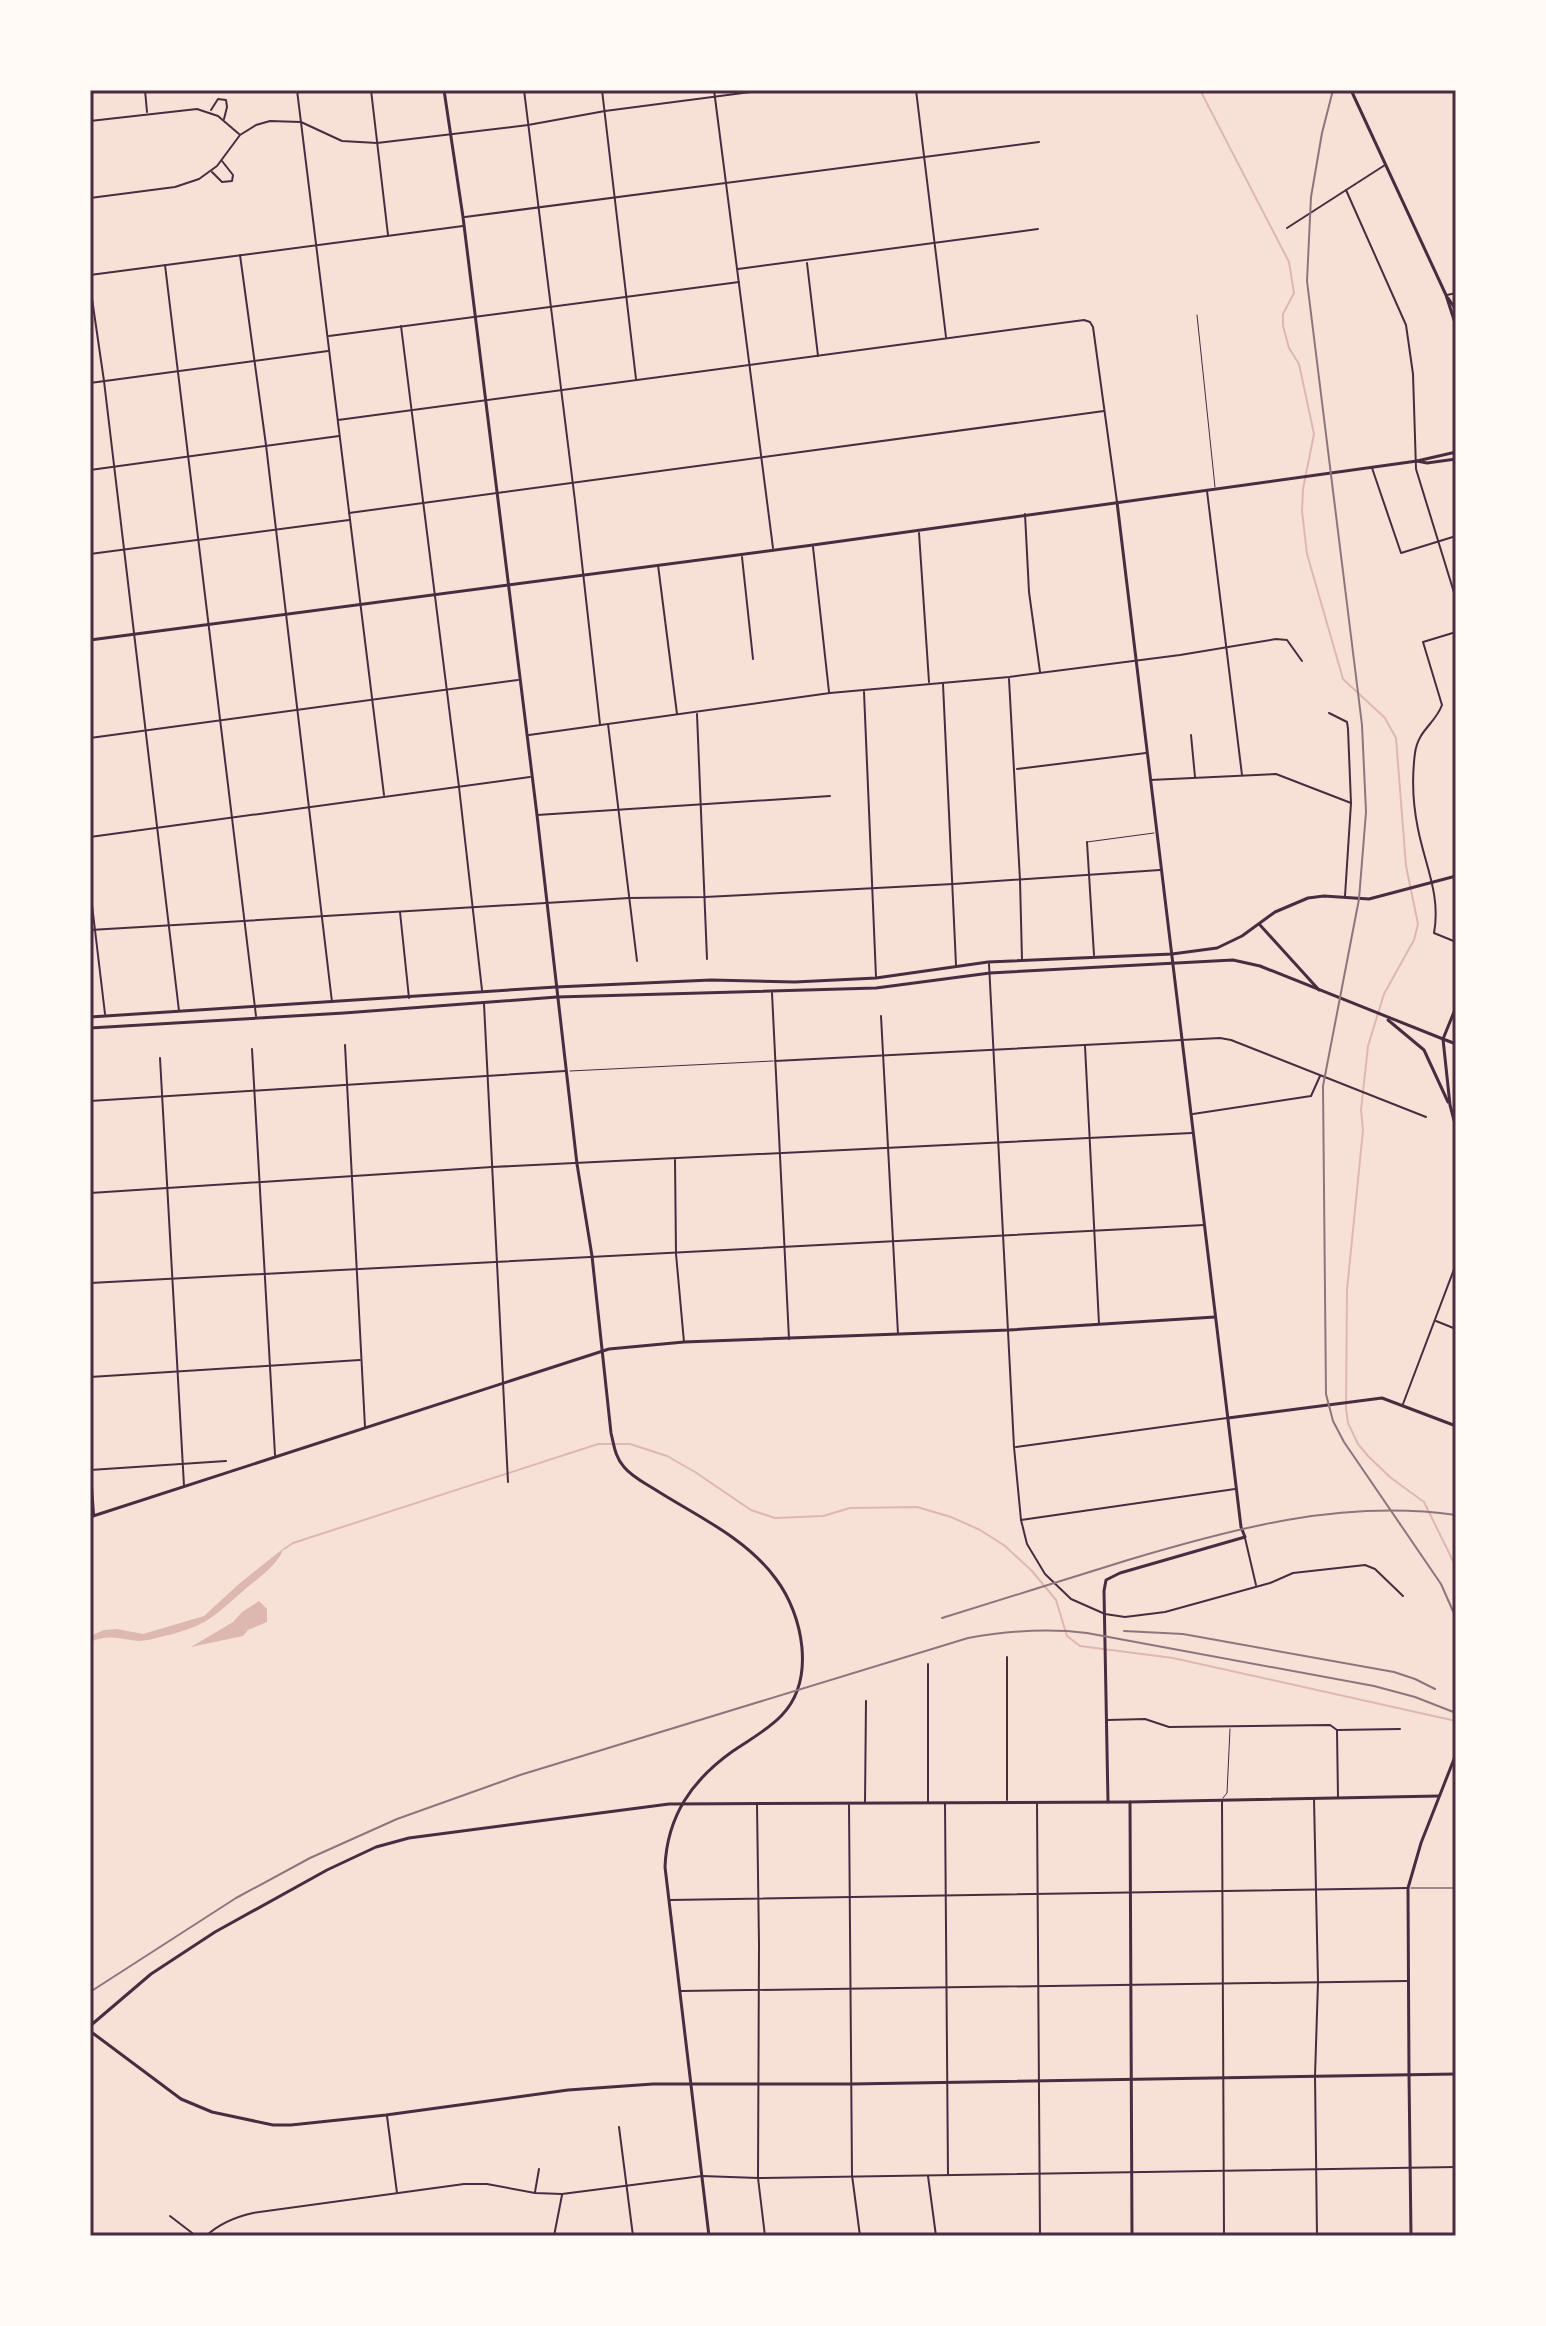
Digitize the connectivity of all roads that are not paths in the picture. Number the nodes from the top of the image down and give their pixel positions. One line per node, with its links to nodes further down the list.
1 (145, 90): 14 (street)
2 (297, 90): 17 (street)
3 (371, 90): 22 (street)
4 (444, 90): 20 (main road)
5 (524, 90): 18 (street)
6 (602, 90): 12 (street)
7 (714, 90): 11 (street)
8 (766, 90): 11 (street)
9 (916, 90): 23 (street)
10 (1351, 90): 25 (main road)
11 (715, 98): 12 (street); 27 (street)
12 (605, 111): 18 (street); 29 (street)
13 (210, 113): 14 (street); 15 (street); 15 (street)
14 (148, 114): 16 (street)
15 (223, 120): 19 (street)
16 (90, 121)
17 (301, 122): 19 (street); 22 (street); 38 (street)
18 (528, 125): 20 (street); 31 (street)
19 (240, 135): 24 (street)
20 (450, 135): 22 (street); 32 (main road)
21 (1039, 142): 23 (street)
22 (377, 143): 36 (street)
23 (925, 156): 27 (street); 37 (street)
24 (222, 160): 26 (street); 26 (street)
25 (1386, 165): 28 (street); 47 (main road)
26 (211, 171): 30 (street)
27 (726, 183): 29 (street); 42 (street)
28 (1346, 190): 34 (street); 76 (street)
29 (615, 196): 31 (street); 48 (street)
30 (90, 198)
31 (539, 207): 32 (street); 49 (street)
32 (463, 217): 33 (main road)
33 (464, 226): 36 (street); 52 (main road)
34 (1287, 228)
35 (1038, 229): 37 (street)
36 (388, 235): 38 (street)
37 (934, 243): 40 (street); 56 (street)
38 (317, 246): 39 (street); 55 (street)
39 (240, 255): 41 (street); 59 (street)
40 (807, 260): 42 (street); 58 (street)
41 (165, 265): 43 (street); 61 (street)
42 (737, 269): 44 (street)
43 (90, 275)
44 (739, 282): 48 (street); 60 (street)
45 (90, 285): 63 (street)
46 (1456, 293): 47 (street)
47 (1446, 295): 50 (main road); 54 (main road)
48 (626, 296): 49 (street); 62 (street)
49 (551, 306): 52 (street); 65 (street)
50 (1456, 310)
51 (1197, 315): 81 (lane)
52 (475, 316): 53 (street); 66 (main road)
53 (401, 326): 55 (street); 68 (street)
54 (1456, 326)
55 (328, 336): 57 (street)
56 (946, 339): 58 (street); 67 (street)
57 (330, 351): 59 (street); 69 (street)
58 (818, 357): 60 (street)
59 (254, 361): 61 (street); 71 (street)
60 (748, 366): 62 (street); 74 (street)
61 (180, 372): 63 (street); 73 (street)
62 (636, 380): 65 (street)
63 (104, 381): 64 (street); 77 (street)
64 (90, 383)
65 (561, 390): 66 (street); 80 (street)
66 (485, 402): 68 (street); 83 (main road)
67 (1105, 411): 74 (street); 84 (street)
68 (411, 412): 69 (street); 85 (street)
69 (338, 420): 70 (street)
70 (340, 435): 71 (street); 86 (street)
71 (266, 445): 73 (street); 89 (street)
72 (1456, 452): 76 (main road)
73 (190, 456): 77 (street); 92 (street)
74 (762, 458): 80 (street); 96 (street)
75 (1456, 459): 76 (main road)
76 (1417, 461): 78 (main road); 93 (street)
77 (113, 467): 79 (street); 95 (street)
78 (1371, 467): 81 (main road); 93 (street)
79 (90, 470)
80 (573, 484): 83 (street); 100 (street)
81 (1216, 489): 82 (main road)
82 (1207, 491): 84 (main road); 110 (street)
83 (496, 493): 85 (street); 101 (main road)
84 (1117, 502): 87 (main road); 112 (main road)
85 (423, 503): 86 (street); 102 (street)
86 (349, 513): 88 (street)
87 (1025, 514): 90 (main road); 114 (street)
88 (350, 520): 89 (street); 104 (street)
89 (275, 529): 92 (street); 105 (street)
90 (919, 530): 94 (main road); 117 (street)
91 (1456, 536): 93 (street)
92 (200, 539): 95 (street); 106 (street)
93 (1438, 541): 103 (street)
94 (813, 545): 96 (main road); 121 (street)
95 (124, 549): 98 (street); 108 (street)
96 (773, 549): 97 (main road)
97 (742, 553): 99 (main road); 111 (street)
98 (90, 554)
99 (658, 564): 100 (main road); 126 (street)
100 (584, 575): 101 (main road); 129 (street)
101 (507, 585): 102 (main road); 116 (main road)
102 (435, 595): 104 (main road); 119 (street)
103 (1456, 599)
104 (361, 605): 105 (main road); 122 (street)
105 (287, 614): 106 (main road); 123 (street)
106 (210, 625): 108 (main road); 127 (street)
107 (1456, 632): 157 (street)
108 (135, 635): 109 (main road); 130 (street)
109 (90, 640)
110 (1226, 648): 112 (street); 113 (street); 136 (street)
111 (753, 659)
112 (1136, 660): 114 (street); 134 (main road)
113 (1302, 661)
114 (1040, 673): 115 (street)
115 (1009, 677): 118 (street); 135 (street)
116 (519, 680): 119 (street); 132 (main road)
117 (929, 683): 118 (street); 120 (street)
118 (943, 684): 158 (street)
119 (445, 689): 122 (street); 140 (street)
120 (864, 690): 121 (street); 159 (street)
121 (830, 693): 124 (street)
122 (372, 699): 123 (street); 141 (street)
123 (297, 709): 127 (street); 145 (street)
124 (697, 713): 126 (street); 143 (street)
125 (1329, 713): 144 (street)
126 (677, 715): 128 (street)
127 (221, 719): 130 (street); 148 (street)
128 (608, 724): 129 (street); 146 (street)
129 (600, 725): 132 (street)
130 (146, 730): 133 (street); 149 (street)
131 (1191, 735): 138 (street)
132 (526, 736): 137 (main road)
133 (90, 738)
134 (1147, 753): 135 (street); 139 (main road)
135 (1015, 770): 156 (street)
136 (1242, 775): 138 (street); 144 (street)
137 (532, 776): 140 (street); 147 (main road)
138 (1195, 778): 139 (street)
139 (1150, 780): 150 (main road)
140 (459, 787): 141 (street); 165 (street)
141 (384, 795): 145 (street)
142 (830, 796): 143 (street)
143 (701, 803): 146 (street); 161 (street)
144 (1351, 803): 163 (street)
145 (309, 806): 148 (street); 167 (street)
146 (619, 808): 147 (street); 162 (street)
147 (537, 815): 164 (main road)
148 (233, 816): 149 (street); 168 (street)
149 (157, 828): 151 (street); 169 (street)
150 (1156, 833): 152 (lane); 153 (main road)
151 (90, 837)
152 (1087, 842): 154 (street)
153 (1161, 870): 154 (street); 174 (main road)
154 (1089, 875): 156 (street); 175 (street)
155 (1456, 876): 157 (main road)
156 (1020, 880): 158 (street); 178 (street)
157 (1433, 882): 163 (main road); 173 (street)
158 (953, 884): 159 (street); 181 (street)
159 (873, 886): 161 (street); 183 (street)
160 (90, 888): 171 (street)
161 (705, 897): 162 (street); 176 (street)
162 (629, 898): 164 (street); 177 (street)
163 (1345, 898): 170 (main road)
164 (547, 903): 165 (street); 184 (main road)
165 (473, 908): 166 (street); 185 (street)
166 (400, 912): 167 (street); 189 (street)
167 (323, 918): 168 (street); 191 (street)
168 (246, 921): 169 (street); 192 (street)
169 (169, 924): 171 (street); 194 (street)
170 (1260, 925): 174 (main road); 186 (main road)
171 (96, 929): 172 (street); 195 (street)
172 (90, 930)
173 (1456, 942)
174 (1172, 954): 175 (main road); 180 (main road)
175 (1094, 957): 178 (main road)
176 (707, 959)
177 (637, 961)
178 (1022, 961): 179 (main road)
179 (988, 962): 181 (main road); 182 (street)
180 (1173, 964): 182 (main road); 186 (main road); 202 (main road)
181 (956, 967): 183 (main road)
182 (990, 973): 187 (main road); 207 (street)
183 (876, 978): 184 (main road)
184 (556, 987): 185 (main road); 188 (main road)
185 (482, 991): 189 (main road)
186 (1320, 991): 199 (main road)
187 (772, 993): 188 (main road); 210 (street)
188 (557, 997): 190 (main road); 211 (main road)
189 (409, 998): 191 (main road)
190 (484, 1002): 198 (main road); 213 (street)
191 (333, 1003): 192 (main road)
192 (255, 1007): 194 (main road); 198 (street)
193 (1456, 1007): 201 (main road)
194 (179, 1012): 195 (main road)
195 (105, 1016): 197 (main road)
196 (881, 1016): 208 (street)
197 (90, 1017)
198 (256, 1018): 200 (main road)
199 (1385, 1018): 201 (main road); 218 (main road)
200 (90, 1028)
201 (1443, 1039): 203 (main road); 218 (main road)
202 (1183, 1040): 205 (street); 212 (street); 219 (main road)
203 (1456, 1044)
204 (345, 1045): 214 (street)
205 (1085, 1045): 207 (street); 223 (street)
206 (252, 1049): 215 (street)
207 (993, 1050): 208 (street); 224 (street)
208 (883, 1055): 210 (street); 225 (street)
209 (160, 1058): 216 (street)
210 (775, 1061): 211 (lane); 226 (street)
211 (566, 1071): 213 (street); 228 (main road)
212 (1321, 1074): 219 (street); 220 (street)
213 (487, 1076): 214 (street); 229 (street)
214 (348, 1085): 215 (street); 230 (street)
215 (255, 1090): 216 (street); 231 (street)
216 (161, 1095): 217 (street); 232 (street)
217 (90, 1101)
218 (1450, 1105): 221 (main road)
219 (1191, 1114): 222 (main road)
220 (1426, 1117)
221 (1456, 1128)
222 (1193, 1132): 223 (street); 234 (main road)
223 (1090, 1137): 224 (street); 235 (street)
224 (998, 1144): 225 (street); 236 (street)
225 (888, 1148): 226 (street); 237 (street)
226 (780, 1154): 227 (street); 238 (street)
227 (675, 1159): 228 (street); 239 (street)
228 (577, 1164): 229 (street); 240 (main road)
229 (492, 1167): 230 (street); 241 (street)
230 (352, 1177): 231 (street); 243 (street)
231 (259, 1183): 232 (street); 244 (street)
232 (168, 1190): 233 (street); 245 (street)
233 (90, 1193)
234 (1205, 1225): 235 (street); 247 (main road)
235 (1096, 1230): 236 (street); 249 (street)
236 (1002, 1236): 237 (street); 251 (street)
237 (893, 1241): 238 (street); 252 (street)
238 (784, 1246): 239 (street); 253 (street)
239 (676, 1254): 240 (street); 254 (street)
240 (592, 1256): 241 (street); 255 (main road)
241 (497, 1261): 243 (street); 260 (street)
242 (1456, 1264): 248 (street)
243 (358, 1269): 244 (street); 256 (street)
244 (265, 1274): 245 (street); 257 (street)
245 (174, 1279): 246 (street); 258 (street)
246 (90, 1283)
247 (1215, 1317): 249 (main road); 262 (main road)
248 (1436, 1321): 250 (street); 261 (street)
249 (1099, 1325): 251 (main road)
250 (1456, 1329)
251 (1009, 1330): 252 (main road); 265 (street)
252 (898, 1334): 253 (main road)
253 (789, 1339): 254 (main road)
254 (684, 1342): 255 (main road)
255 (601, 1352): 260 (main road); 301 (main road)
256 (361, 1359): 257 (street); 264 (street)
257 (269, 1366): 258 (street); 266 (street)
258 (176, 1372): 259 (street); 269 (street)
259 (90, 1377)
260 (503, 1381): 264 (main road); 271 (street)
261 (1403, 1404): 262 (main road); 263 (main road)
262 (1228, 1418): 265 (street); 273 (main road)
263 (1456, 1426)
264 (365, 1428): 266 (main road)
265 (1014, 1447): 275 (street)
266 (275, 1456): 272 (main road)
267 (90, 1459): 270 (street)
268 (226, 1461): 269 (street)
269 (182, 1464): 270 (street); 272 (street)
270 (90, 1470): 274 (street)
271 (508, 1482)
272 (184, 1486): 274 (main road)
273 (1236, 1488): 275 (street); 276 (main road)
274 (92, 1516)
275 (1021, 1520): 279 (street)
276 (1245, 1537): 277 (street); 279 (main road)
277 (1256, 1585): 278 (street); 279 (street)
278 (1403, 1596)
279 (1105, 1614): 283 (main road)
280 (1007, 1657): 292 (street)
281 (928, 1664): 299 (street)
282 (866, 1701): 298 (street)
283 (1106, 1720): 284 (street); 294 (main road)
284 (1230, 1726): 286 (street); 291 (lane)
285 (1400, 1729): 286 (street)
286 (1337, 1730): 289 (street)
287 (1456, 1754): 288 (main road)
288 (1439, 1796): 289 (main road); 302 (main road)
289 (1338, 1797): 290 (main road)
290 (1314, 1798): 291 (main road); 304 (street)
291 (1222, 1800): 295 (main road); 305 (street)
292 (1007, 1802): 293 (main road); 300 (main road)
293 (1037, 1802): 294 (main road); 307 (street)
294 (1108, 1802): 295 (main road)
295 (1130, 1802): 306 (main road)
296 (757, 1803): 297 (main road); 301 (main road); 310 (street)
297 (849, 1803): 298 (main road); 309 (street)
298 (865, 1803): 299 (main road)
299 (928, 1803): 300 (main road)
300 (945, 1803): 308 (street)
301 (682, 1804): 311 (main road); 321 (main road)
302 (1408, 1888): 303 (lane); 304 (street); 312 (main road)
303 (1456, 1888)
304 (1315, 1890): 305 (street); 313 (street)
305 (1223, 1891): 306 (street); 314 (street)
306 (1130, 1893): 307 (street); 315 (main road)
307 (1038, 1894): 308 (street); 316 (street)
308 (945, 1895): 309 (street); 317 (street)
309 (851, 1897): 310 (street); 318 (street)
310 (759, 1898): 311 (street); 319 (street)
311 (668, 1900): 320 (main road)
312 (1408, 1981): 313 (street); 323 (main road)
313 (1318, 1982): 314 (street); 324 (street)
314 (1224, 1984): 315 (street); 325 (street)
315 (1130, 1985): 316 (street); 326 (main road)
316 (1039, 1986): 317 (street); 327 (street)
317 (947, 1987): 318 (street); 328 (street)
318 (851, 1988): 319 (street); 330 (street)
319 (759, 1990): 320 (street); 331 (street)
320 (680, 1991): 329 (main road)
321 (90, 2028): 332 (main road)
322 (1456, 2074): 323 (main road)
323 (1409, 2075): 324 (main road); 334 (main road)
324 (1315, 2076): 325 (main road); 336 (street)
325 (1223, 2078): 326 (main road); 338 (street)
326 (1132, 2079): 327 (main road); 340 (main road)
327 (1039, 2080): 328 (main road); 339 (street)
328 (948, 2082): 330 (main road); 342 (street)
329 (690, 2084): 331 (main road); 332 (main road); 344 (main road)
330 (851, 2084): 331 (main road); 343 (street)
331 (758, 2085): 345 (street)
332 (386, 2115): 347 (street)
333 (619, 2127): 346 (street)
334 (1409, 2167): 335 (street); 336 (street); 363 (main road)
335 (1456, 2167)
336 (1317, 2168): 338 (street); 362 (street)
337 (539, 2169): 348 (street)
338 (1223, 2171): 340 (street); 361 (street)
339 (1039, 2173): 340 (street); 342 (street); 359 (street)
340 (1132, 2173): 360 (main road)
341 (928, 2174): 342 (street); 343 (street); 358 (street)
342 (948, 2174)
343 (852, 2175): 345 (street); 357 (street)
344 (702, 2176): 345 (street); 346 (street); 355 (main road)
345 (758, 2178): 356 (street)
346 (627, 2186): 349 (street); 354 (street)
347 (397, 2193): 348 (street); 352 (street)
348 (535, 2193): 349 (street)
349 (562, 2194): 353 (street)
350 (170, 2216): 351 (street)
351 (196, 2236)
352 (206, 2236)
353 (554, 2236)
354 (633, 2236)
355 (709, 2236)
356 (765, 2236)
357 (860, 2236)
358 (936, 2236)
359 (1040, 2236)
360 (1132, 2236)
361 (1224, 2236)
362 (1317, 2236)
363 (1411, 2236)

